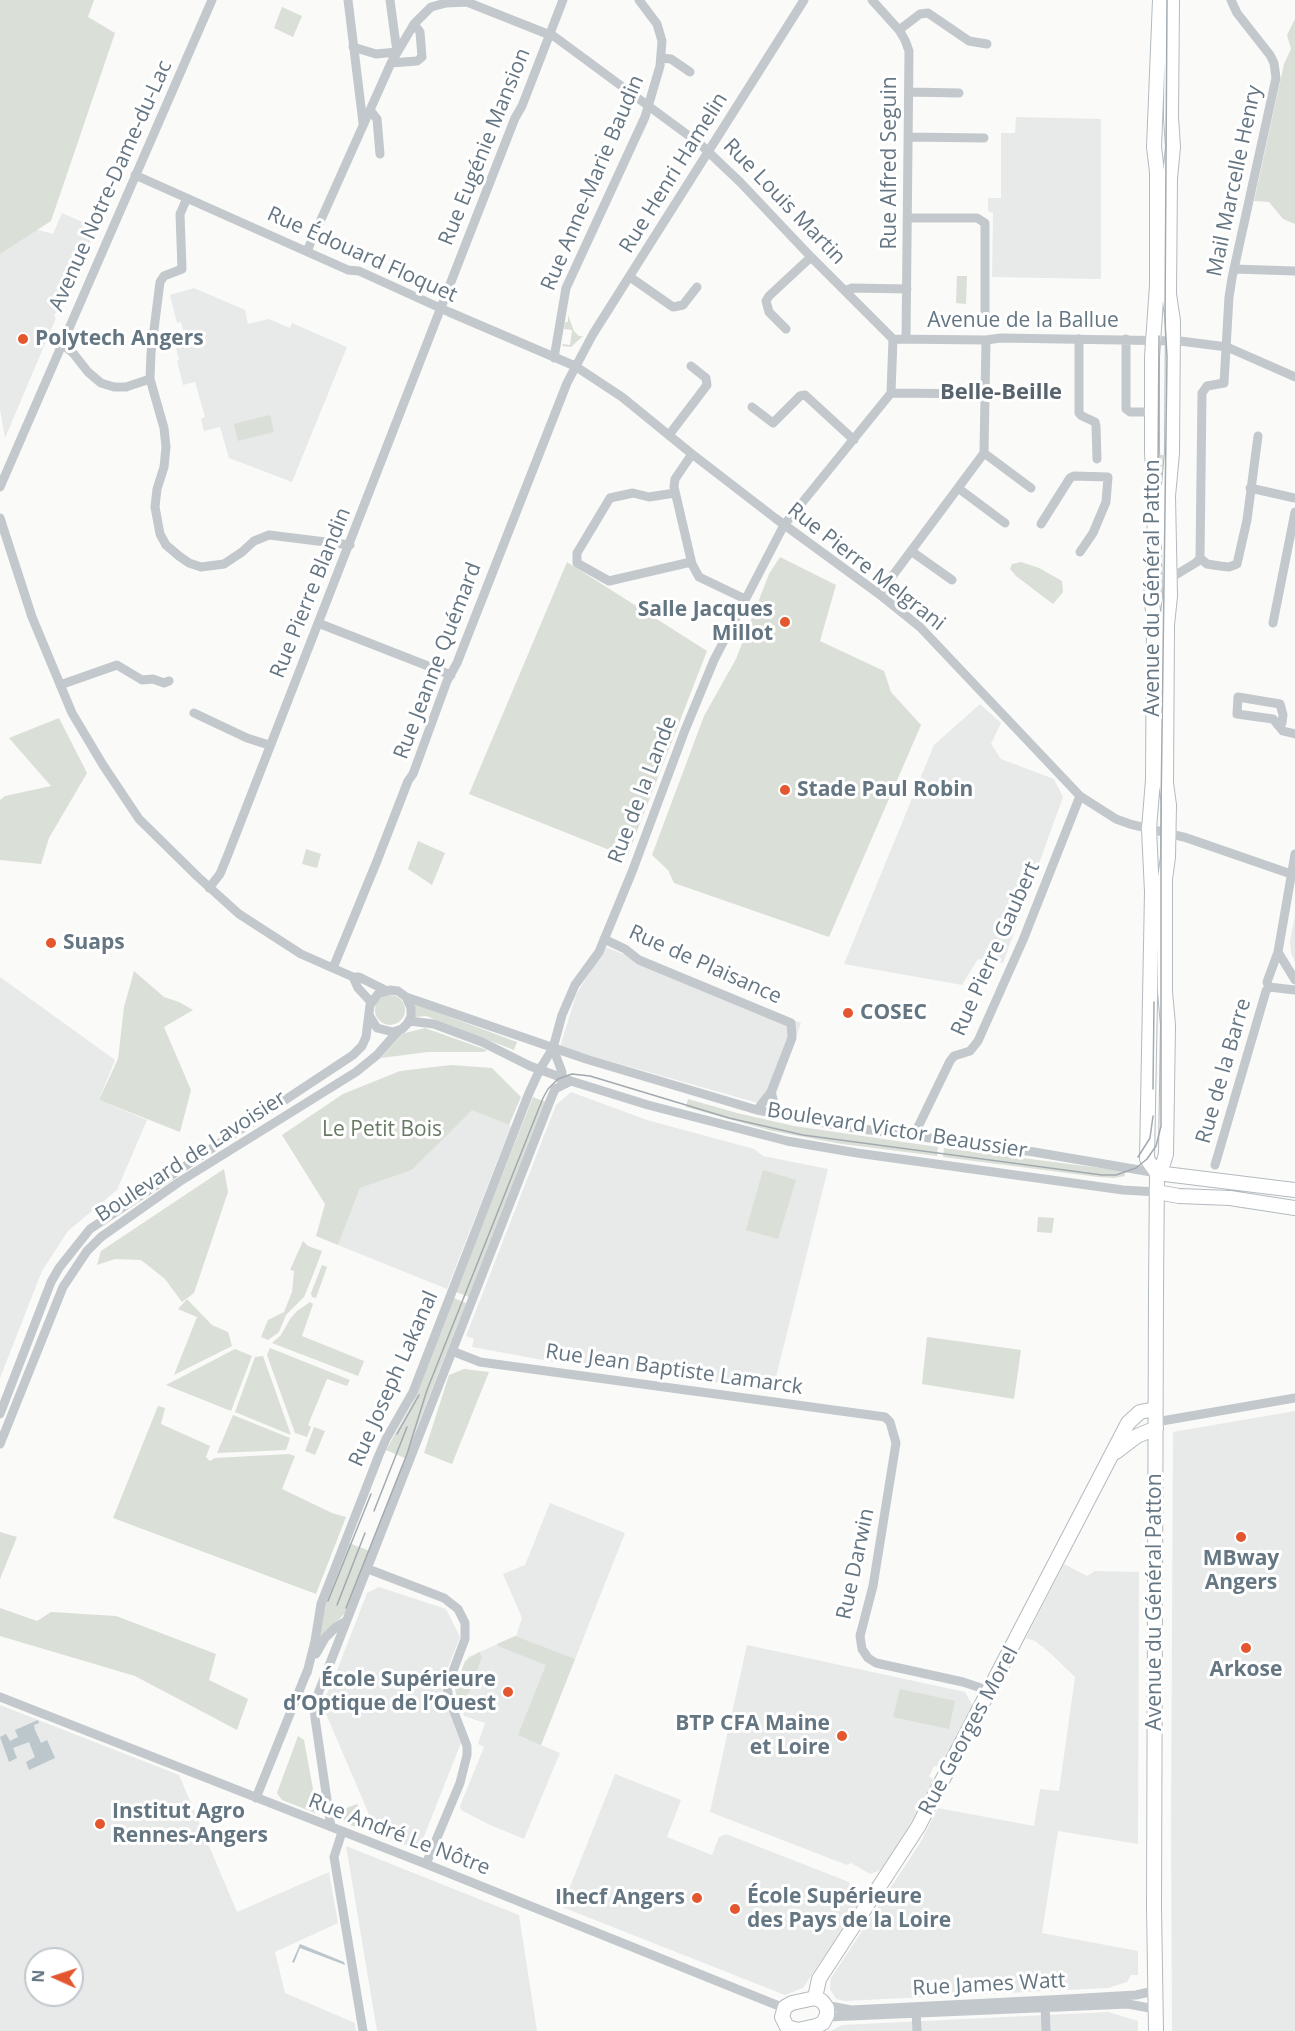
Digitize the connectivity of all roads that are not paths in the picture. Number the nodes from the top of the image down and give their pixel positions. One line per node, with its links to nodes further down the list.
1 (212, 0): 29 (street, Avenue Notre-Dame-du-Lac)
2 (348, 0): 15 (street)
3 (390, 0): 16 (street)
4 (563, 0): 13 (street, Rue Eugénie Mansion)
5 (639, 0): 17 (street, Rue Anne-Marie Baudin)
6 (804, 0): 27 (street, Rue Henri Hamelin)
7 (872, 0): 12 (street, Rue Alfred Seguin)
8 (1160, 0): 48 (street, Avenue du Général Patton)
9 (1172, 0): 49 (street, Avenue du Général Patton)
10 (1232, 0): 34 (street, Mail Marcelle Henry)
11 (414, 24): 13 (street, Rue Louis Martin); 16 (street, Rue Louis Martin); 18 (street)
12 (898, 30): 14 (street); 20 (street, Rue Alfred Seguin)
13 (549, 35): 22 (street, Rue Louis Martin); 40 (street, Rue Eugénie Mansion)
14 (987, 44)
15 (353, 47): 16 (street); 24 (street)
16 (397, 52): 18 (street, Rue Louis Martin)
17 (661, 58): 19 (street, Rue Anne-Marie Baudin); 22 (street, Rue Anne-Marie Baudin)
18 (392, 63): 23 (street, Rue Louis Martin)
19 (690, 72)
20 (909, 92): 21 (street); 25 (street, Rue Alfred Seguin)
21 (959, 93)
22 (649, 106): 27 (street, Rue Louis Martin); 52 (street, Rue Anne-Marie Baudin)
23 (370, 110): 24 (street, Rue Louis Martin); 28 (street)
24 (364, 124): 32 (street, Rue Louis Martin)
25 (908, 137): 26 (street); 31 (street, Rue Alfred Seguin)
26 (984, 138)
27 (709, 151): 33 (street, Rue Louis Martin); 36 (street, Rue Henri Hamelin)
28 (380, 154)
29 (135, 175): 30 (street, Rue Édouard Floquet); 50 (street, Avenue Notre-Dame-du-Lac)
30 (187, 198): 32 (street, Rue Édouard Floquet); 56 (street)
31 (908, 218): 38 (street, Rue Alfred Seguin); 41 (street)
32 (307, 251): 40 (street, Rue Édouard Floquet)
33 (810, 256): 39 (street, Rue Louis Martin); 42 (street)
34 (1234, 269): 35 (street); 51 (street, Mail Marcelle Henry)
35 (1295, 271)
36 (630, 277): 37 (street); 53 (street, Rue Henri Hamelin)
37 (697, 287)
38 (907, 289): 39 (street, Rue Louis Martin); 44 (street, Rue Alfred Seguin)
39 (845, 291): 43 (street, Rue Louis Martin)
40 (442, 308): 52 (street, Rue Édouard Floquet); 78 (street, Rue Pierre Blandin)
41 (985, 317)
42 (786, 329)
43 (893, 339): 44 (street, Avenue de la Ballue); 57 (street)
44 (906, 339): 47 (street, Avenue de la Ballue)
45 (1079, 339): 46 (street, Avenue de la Ballue); 47 (street, Avenue de la Ballue); 66 (street)
46 (1126, 339): 48 (street, Avenue de la Ballue); 60 (street)
47 (986, 340): 58 (street)
48 (1153, 340): 49 (street, Avenue de la Ballue); 60 (street, Avenue du Général Patton)
49 (1172, 340): 51 (street, Avenue de la Ballue); 84 (street, Avenue du Général Patton)
50 (62, 344): 56 (street); 67 (street, Avenue Notre-Dame-du-Lac)
51 (1227, 347): 55 (street, Avenue de la Ballue); 82 (street, Mail Marcelle Henry)
52 (554, 357): 53 (street, Rue Édouard Floquet)
53 (575, 366): 61 (street, Rue Pierre Melgrani); 90 (street, Rue Jeanne Quémard)
54 (691, 366): 61 (street)
55 (1295, 377)
56 (150, 379): 78 (street)
57 (891, 393): 58 (street); 63 (street, Rue de la Lande)
58 (985, 394): 64 (street)
59 (752, 407): 63 (street)
60 (1153, 412): 98 (street, Avenue du Général Patton)
61 (669, 435): 65 (street, Rue Pierre Melgrani)
62 (1258, 436): 70 (street)
63 (854, 440): 77 (street, Rue de la Lande)
64 (984, 453): 68 (street); 69 (street)
65 (692, 454): 71 (street); 77 (street, Rue Pierre Melgrani)
66 (1097, 459)
67 (0, 487)
68 (958, 488): 75 (street); 80 (street)
69 (1031, 488)
70 (1250, 488): 72 (street); 82 (street)
71 (675, 493): 83 (street); 83 (street)
72 (1295, 498)
73 (1295, 512): 79 (street)
74 (0, 518): 92 (street)
75 (1005, 523)
76 (1041, 524): 81 (street)
77 (784, 525): 86 (street, Rue Pierre Melgrani); 87 (street, Rue de la Lande)
78 (350, 545): 89 (street, Rue Pierre Blandin)
79 (1292, 547): 88 (street)
80 (911, 551): 85 (street); 86 (street)
81 (1080, 552)
82 (1200, 558): 84 (street)
83 (691, 562): 87 (street)
84 (1169, 579): 99 (street, Avenue du Général Patton)
85 (952, 580)
86 (879, 594): 97 (street, Rue Pierre Melgrani)
87 (745, 599): 103 (street, Rue de la Lande)
88 (1273, 623)
89 (318, 624): 90 (street); 96 (street, Rue Pierre Blandin)
90 (451, 675): 105 (street, Rue Jeanne Quémard)
91 (169, 681): 92 (street)
92 (60, 685): 102 (street)
93 (194, 712): 96 (street)
94 (1279, 725): 94 (street); 95 (street)
95 (1295, 734)
96 (269, 746): 102 (street, Rue Pierre Blandin)
97 (1080, 796): 98 (street, Rue Pierre Melgrani); 122 (street, Rue Pierre Gaubert)
98 (1149, 829): 99 (street, Rue Pierre Melgrani); 124 (street, Avenue du Général Patton)
99 (1168, 833): 101 (street, Rue Pierre Melgrani); 124 (street, Avenue du Général Patton)
100 (1295, 854): 101 (street, Rue de la Barre)
101 (1291, 874): 104 (street, Rue de la Barre)
102 (209, 888): 105 (street)
103 (604, 939): 116 (street, Rue de la Lande); 119 (street, Rue de Plaisance)
104 (1278, 952): 107 (street); 108 (street, Rue de la Barre)
105 (333, 968): 106 (street)
106 (353, 977): 109 (street); 112 (street)
107 (1295, 980)
108 (1269, 987): 110 (street, Rue de la Barre); 123 (street, Rue de la Barre)
109 (385, 990): 111 (street); 112 (street)
110 (1295, 990)
111 (406, 997): 114 (street); 116 (street, Boulevard Victor Beaussier)
112 (371, 1002): 113 (street)
113 (369, 1015): 115 (street); 130 (street, Boulevard de Lavoisier)
114 (409, 1021): 115 (street); 117 (street, Boulevard Victor Beaussier)
115 (398, 1031): 135 (street, Boulevard de Lavoisier)
116 (553, 1048): 117 (street, Rue de la Lande); 118 (street); 120 (street, Boulevard Victor Beaussier)
117 (540, 1069): 118 (street, Boulevard Victor Beaussier); 140 (street, Rue Joseph Lakanal)
118 (567, 1079): 126 (street, Boulevard Victor Beaussier); 128 (street, Rue Joseph Lakanal)
119 (771, 1092): 120 (street, Rue de Plaisance); 121 (street)
120 (757, 1110): 121 (street, Boulevard Victor Beaussier)
121 (777, 1114): 122 (street, Boulevard Victor Beaussier)
122 (916, 1136): 124 (street, Boulevard Victor Beaussier)
123 (1215, 1165)
124 (1157, 1173): 125 (street, Boulevard Victor Beaussier); 126 (street, Avenue du Général Patton)
125 (1295, 1191)
126 (1157, 1192): 127 (street, Boulevard Victor Beaussier); 131 (street, Avenue du Général Patton)
127 (1295, 1208)
128 (452, 1351): 132 (street, Rue Jean Baptiste Lamarck); 138 (street, Rue Joseph Lakanal)
129 (1295, 1398): 131 (street)
130 (0, 1414)
131 (1156, 1420): 133 (street); 134 (street, Rue Georges Morel); 136 (street, Avenue du Général Patton)
132 (890, 1422): 141 (street, Rue Darwin)
133 (1128, 1423): 134 (street); 137 (street, Rue Georges Morel)
134 (1131, 1440): 136 (street); 137 (street, Rue Georges Morel)
135 (0, 1444)
136 (1156, 1454): 147 (street, Avenue du Général Patton)
137 (1112, 1456): 141 (street, Rue Georges Morel)
138 (368, 1569): 139 (street, Rue Joseph Lakanal); 146 (street)
139 (346, 1622): 140 (street, Rue Joseph Lakanal); 144 (street)
140 (307, 1673): 143 (street, Rue Joseph Lakanal)
141 (990, 1691): 149 (street, Rue Georges Morel)
142 (0, 1697): 143 (street, Rue André Le Nôtre)
143 (256, 1798): 144 (street, Rue André Le Nôtre)
144 (331, 1827): 145 (street, Rue André Le Nôtre)
145 (342, 1832): 146 (street, Rue André Le Nôtre); 155 (street)
146 (426, 1864): 150 (street, Rue André Le Nôtre)
147 (1154, 1991): 148 (street, Rue James Watt); 151 (street, Avenue du Général Patton)
148 (1045, 2004): 151 (street, Rue James Watt); 152 (street, Rue James Watt); 157 (street)
149 (822, 2007): 150 (street); 152 (street, Rue James Watt); 153 (street)
150 (784, 2008): 154 (street)
151 (1155, 2008): 158 (street, Avenue du Général Patton)
152 (916, 2010): 156 (street)
153 (812, 2029): 154 (street)
154 (787, 2030)
155 (363, 2031)
156 (917, 2031)
157 (1046, 2031)
158 (1156, 2031)

